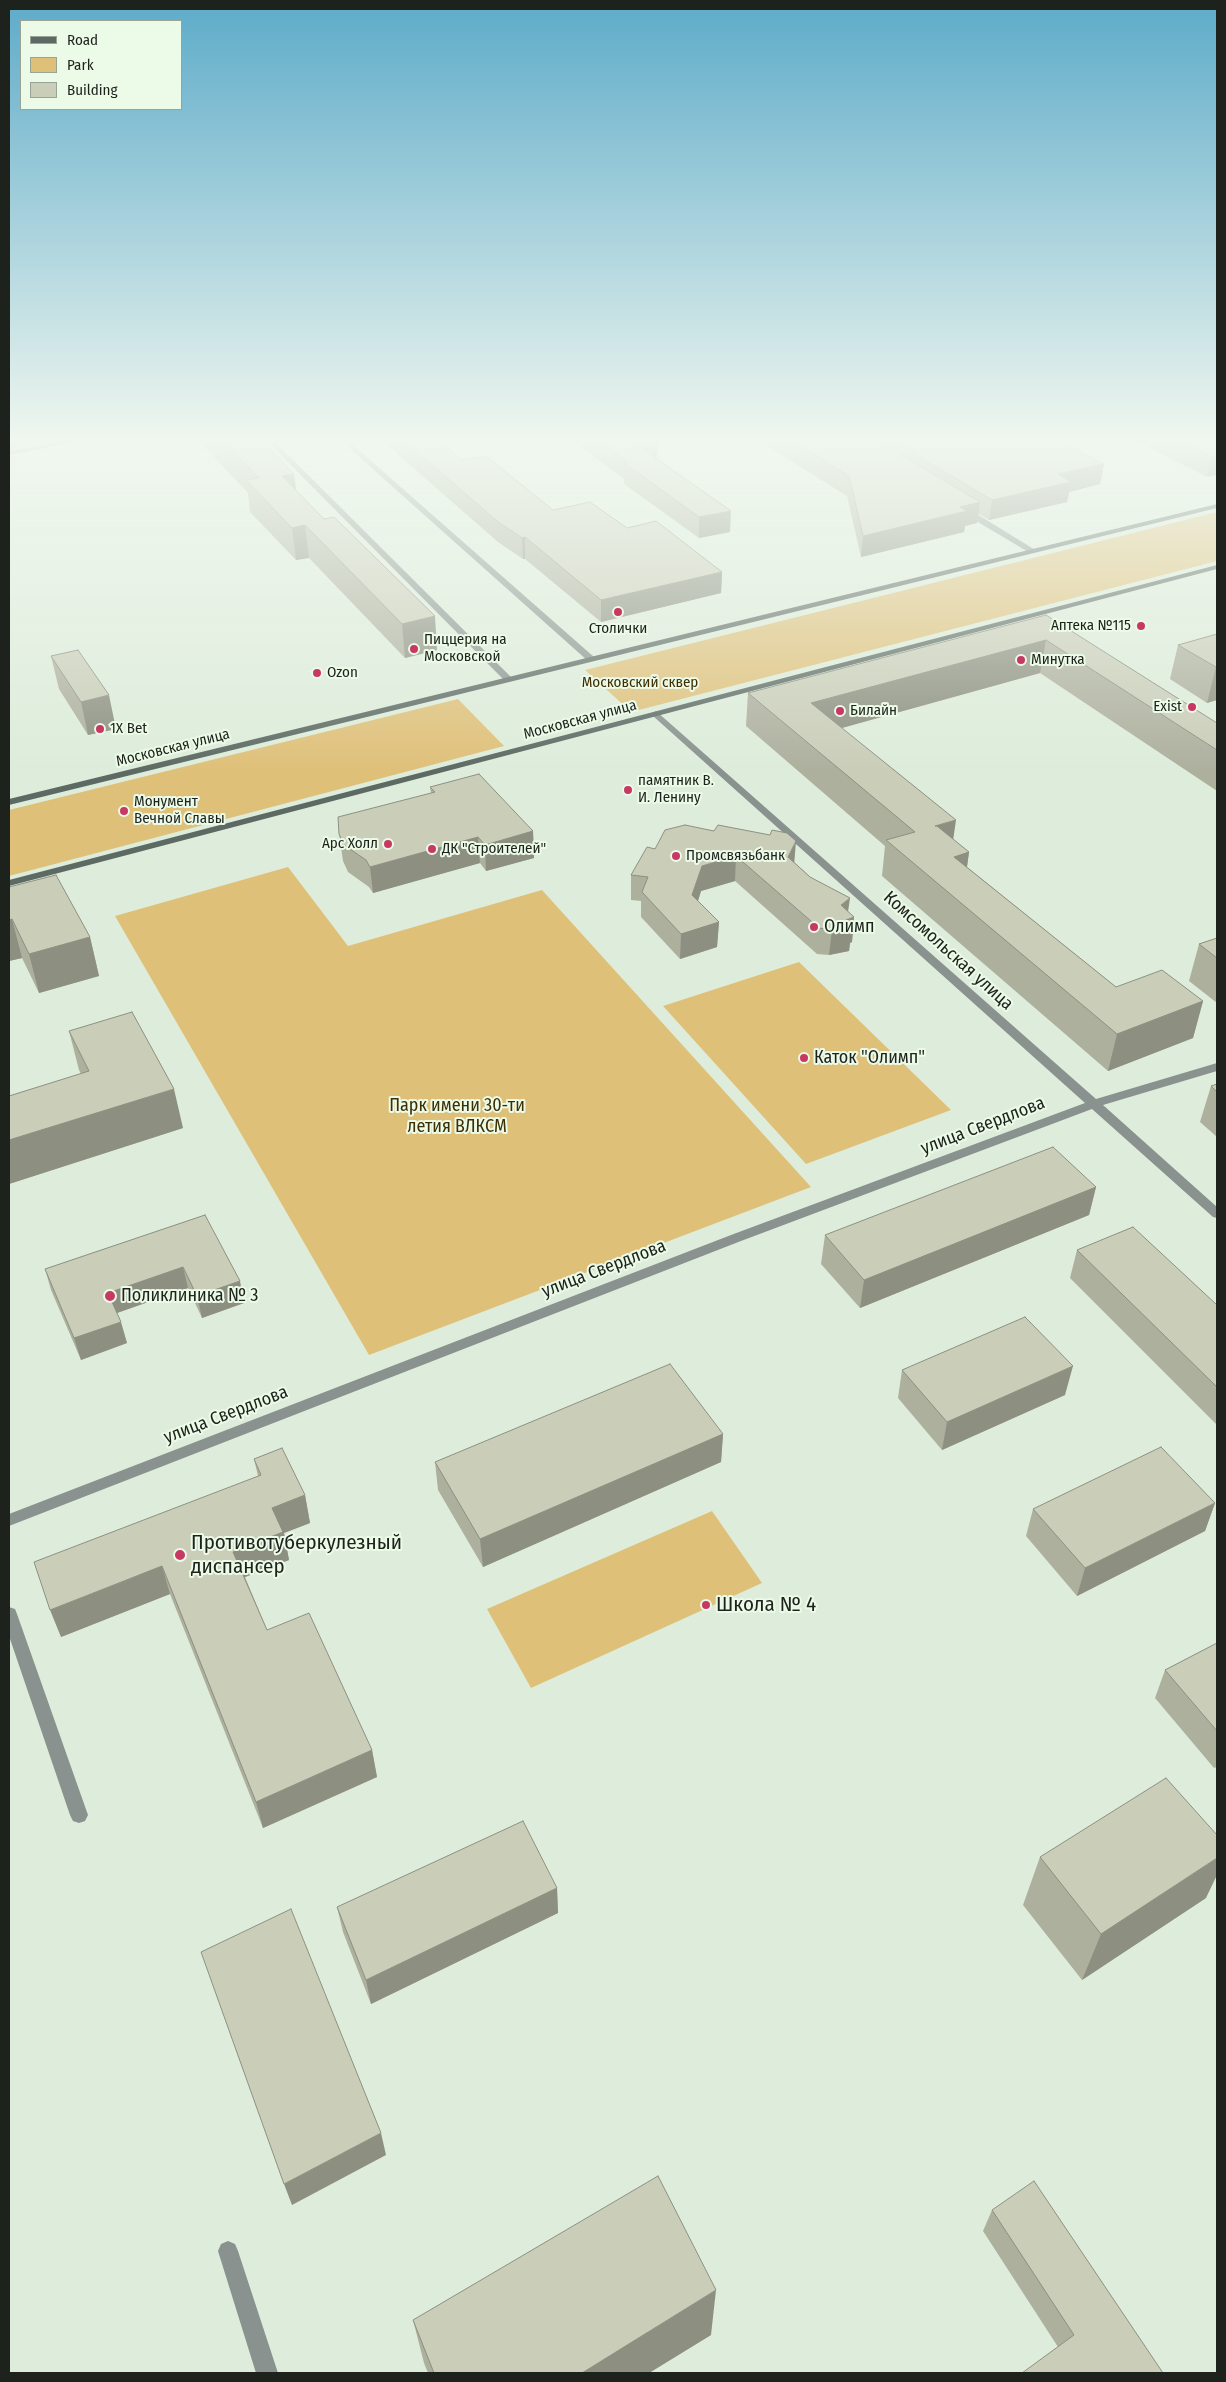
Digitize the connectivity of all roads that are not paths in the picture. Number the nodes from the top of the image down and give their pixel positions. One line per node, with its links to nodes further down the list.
1 (378, 549): 10 (street)
2 (467, 549): 9 (street)
3 (1029, 549): 5 (street)
4 (1040, 549): 5 (main road, Московская улица)
5 (1032, 551): 9 (main road, Московская улица)
6 (1217, 567): 7 (main road, Московская улица)
7 (1029, 617): 8 (street); 11 (main road, Московская улица)
8 (1042, 625)
9 (591, 659): 10 (main road, Московская улица)
10 (508, 679): 12 (main road, Московская улица)
11 (656, 714): 13 (main road, Московская улица); 15 (street, Комсомольская улица)
12 (9, 802)
13 (9, 883)
14 (1217, 1067): 15 (street, улица Свердлова)
15 (1094, 1104): 16 (street, Комсомольская улица); 17 (street, улица Свердлова)
16 (1217, 1214)
17 (9, 1520)
18 (9, 1614): 19 (street)
19 (79, 1815)
20 (228, 2251): 21 (street)
21 (268, 2373)

